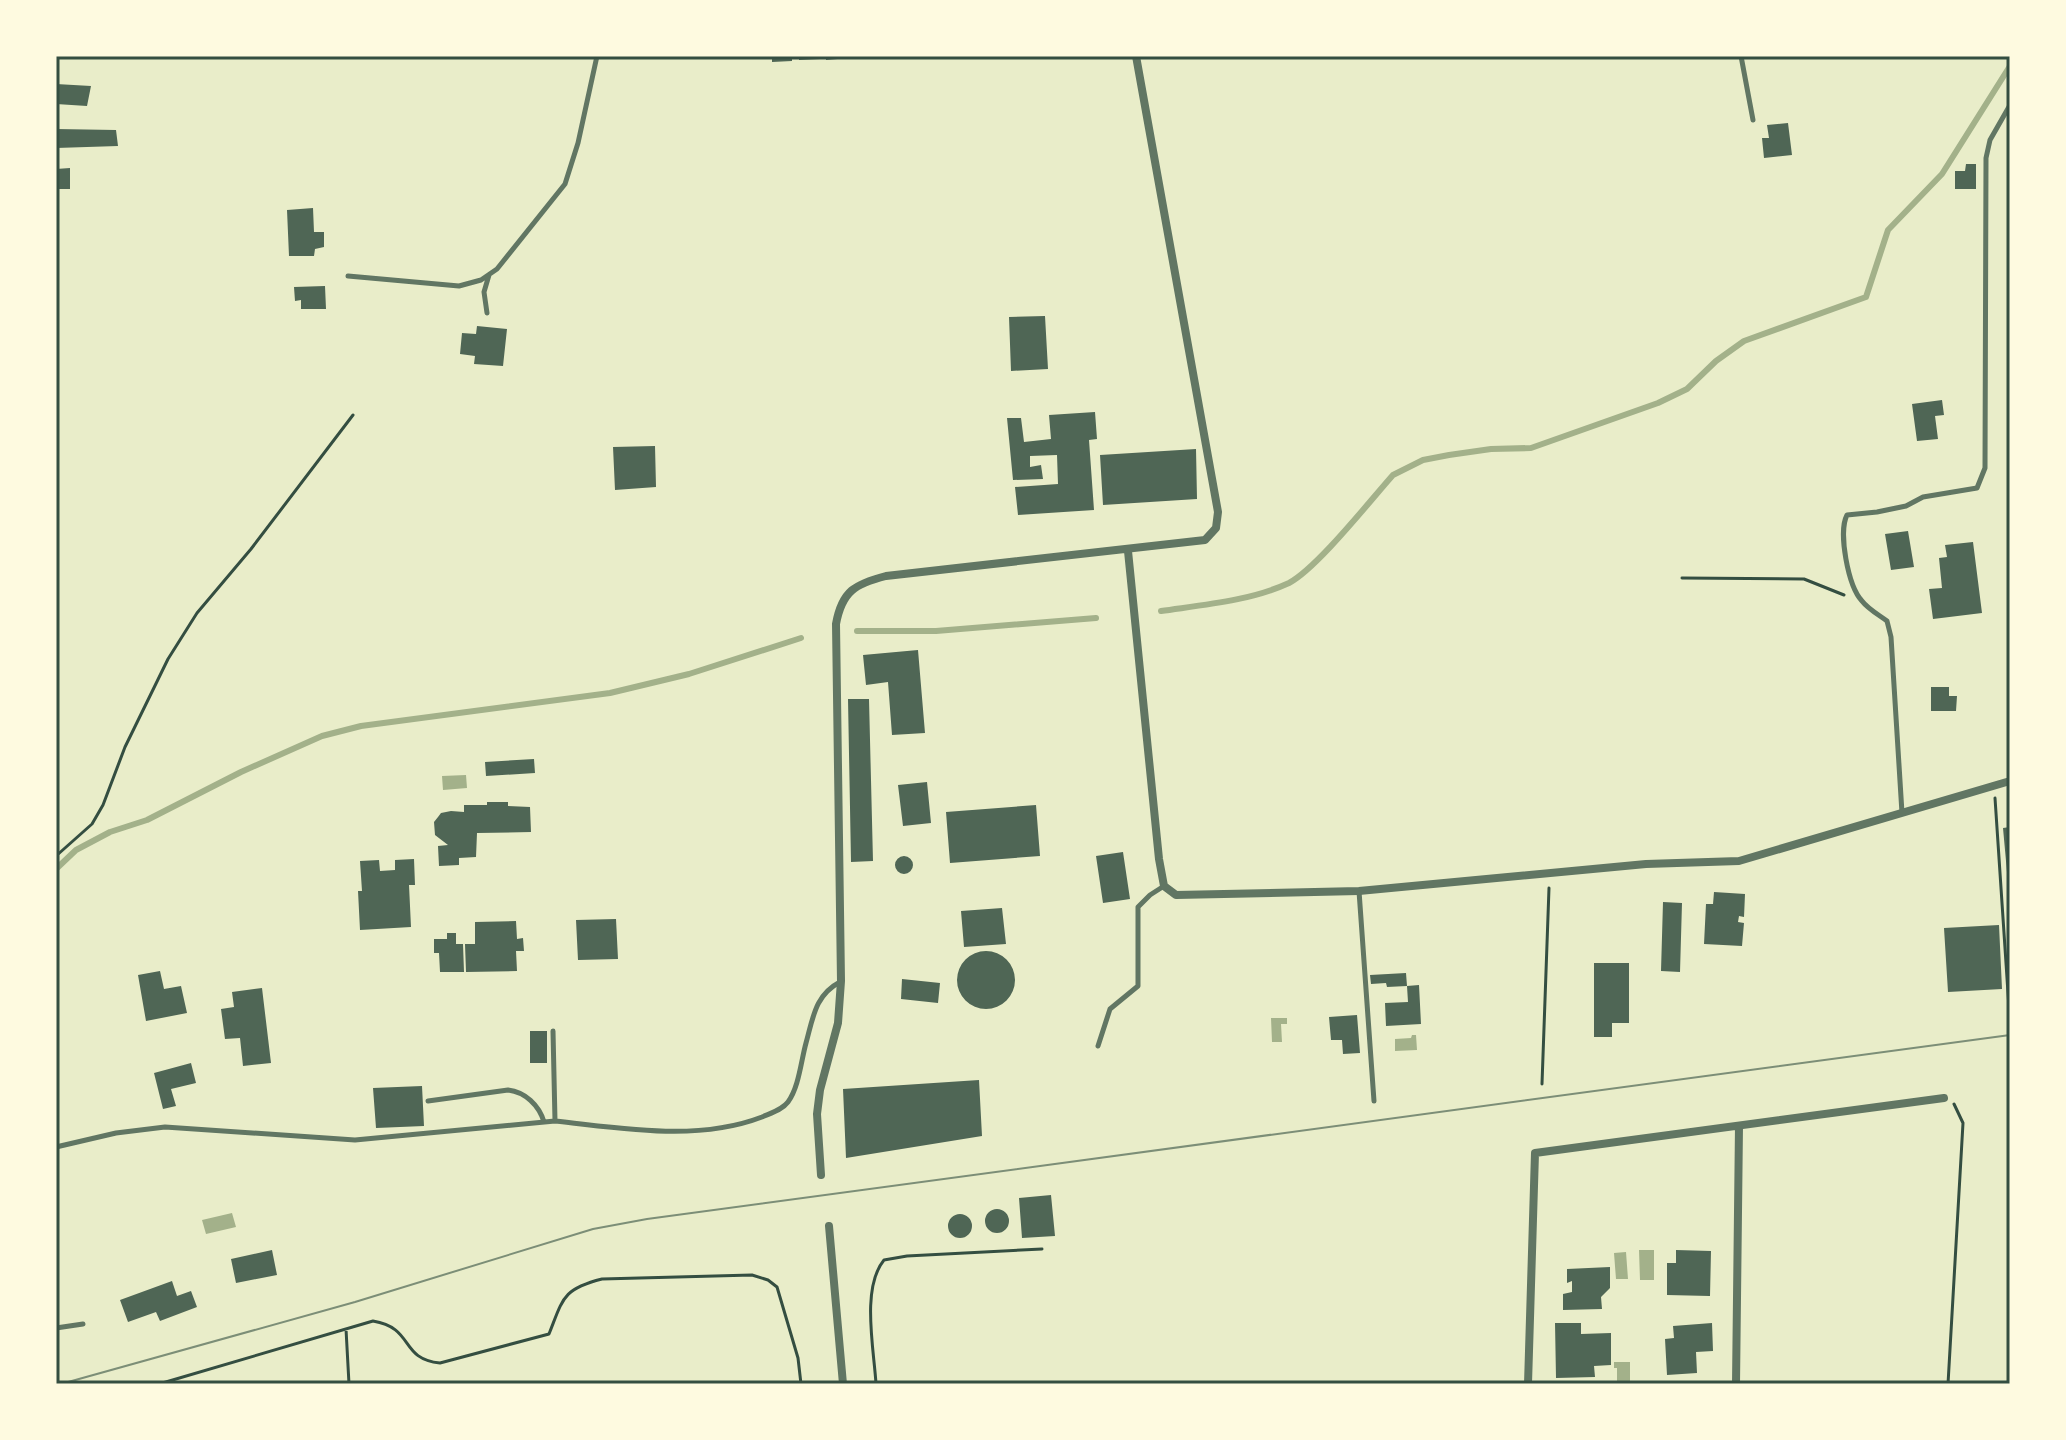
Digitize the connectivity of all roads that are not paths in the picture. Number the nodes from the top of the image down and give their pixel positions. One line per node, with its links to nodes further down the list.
1 (597, 56): 6 (lane)
2 (1136, 56): 9 (street)
3 (1741, 56): 5 (lane)
4 (2010, 105): 11 (lane)
5 (1753, 120)
6 (489, 275): 7 (lane); 8 (lane)
7 (348, 276)
8 (487, 313)
9 (1128, 551): 12 (street); 14 (street)
10 (2010, 781): 11 (street)
11 (1902, 814): 13 (street)
12 (1164, 886): 13 (street); 16 (lane)
13 (1359, 891): 19 (lane)
14 (841, 981): 20 (lane); 24 (street)
15 (553, 1031): 20 (lane)
16 (1098, 1046)
17 (1944, 1098): 22 (street)
18 (428, 1101): 21 (lane)
19 (1374, 1101)
20 (555, 1121): 21 (lane)
21 (544, 1122): 23 (lane)
22 (1739, 1126): 29 (street); 30 (street)
23 (56, 1147)
24 (821, 1175)
25 (829, 1226): 28 (street)
26 (83, 1324): 27 (lane)
27 (56, 1328)
28 (843, 1384)
29 (1528, 1384)
30 (1736, 1384)

